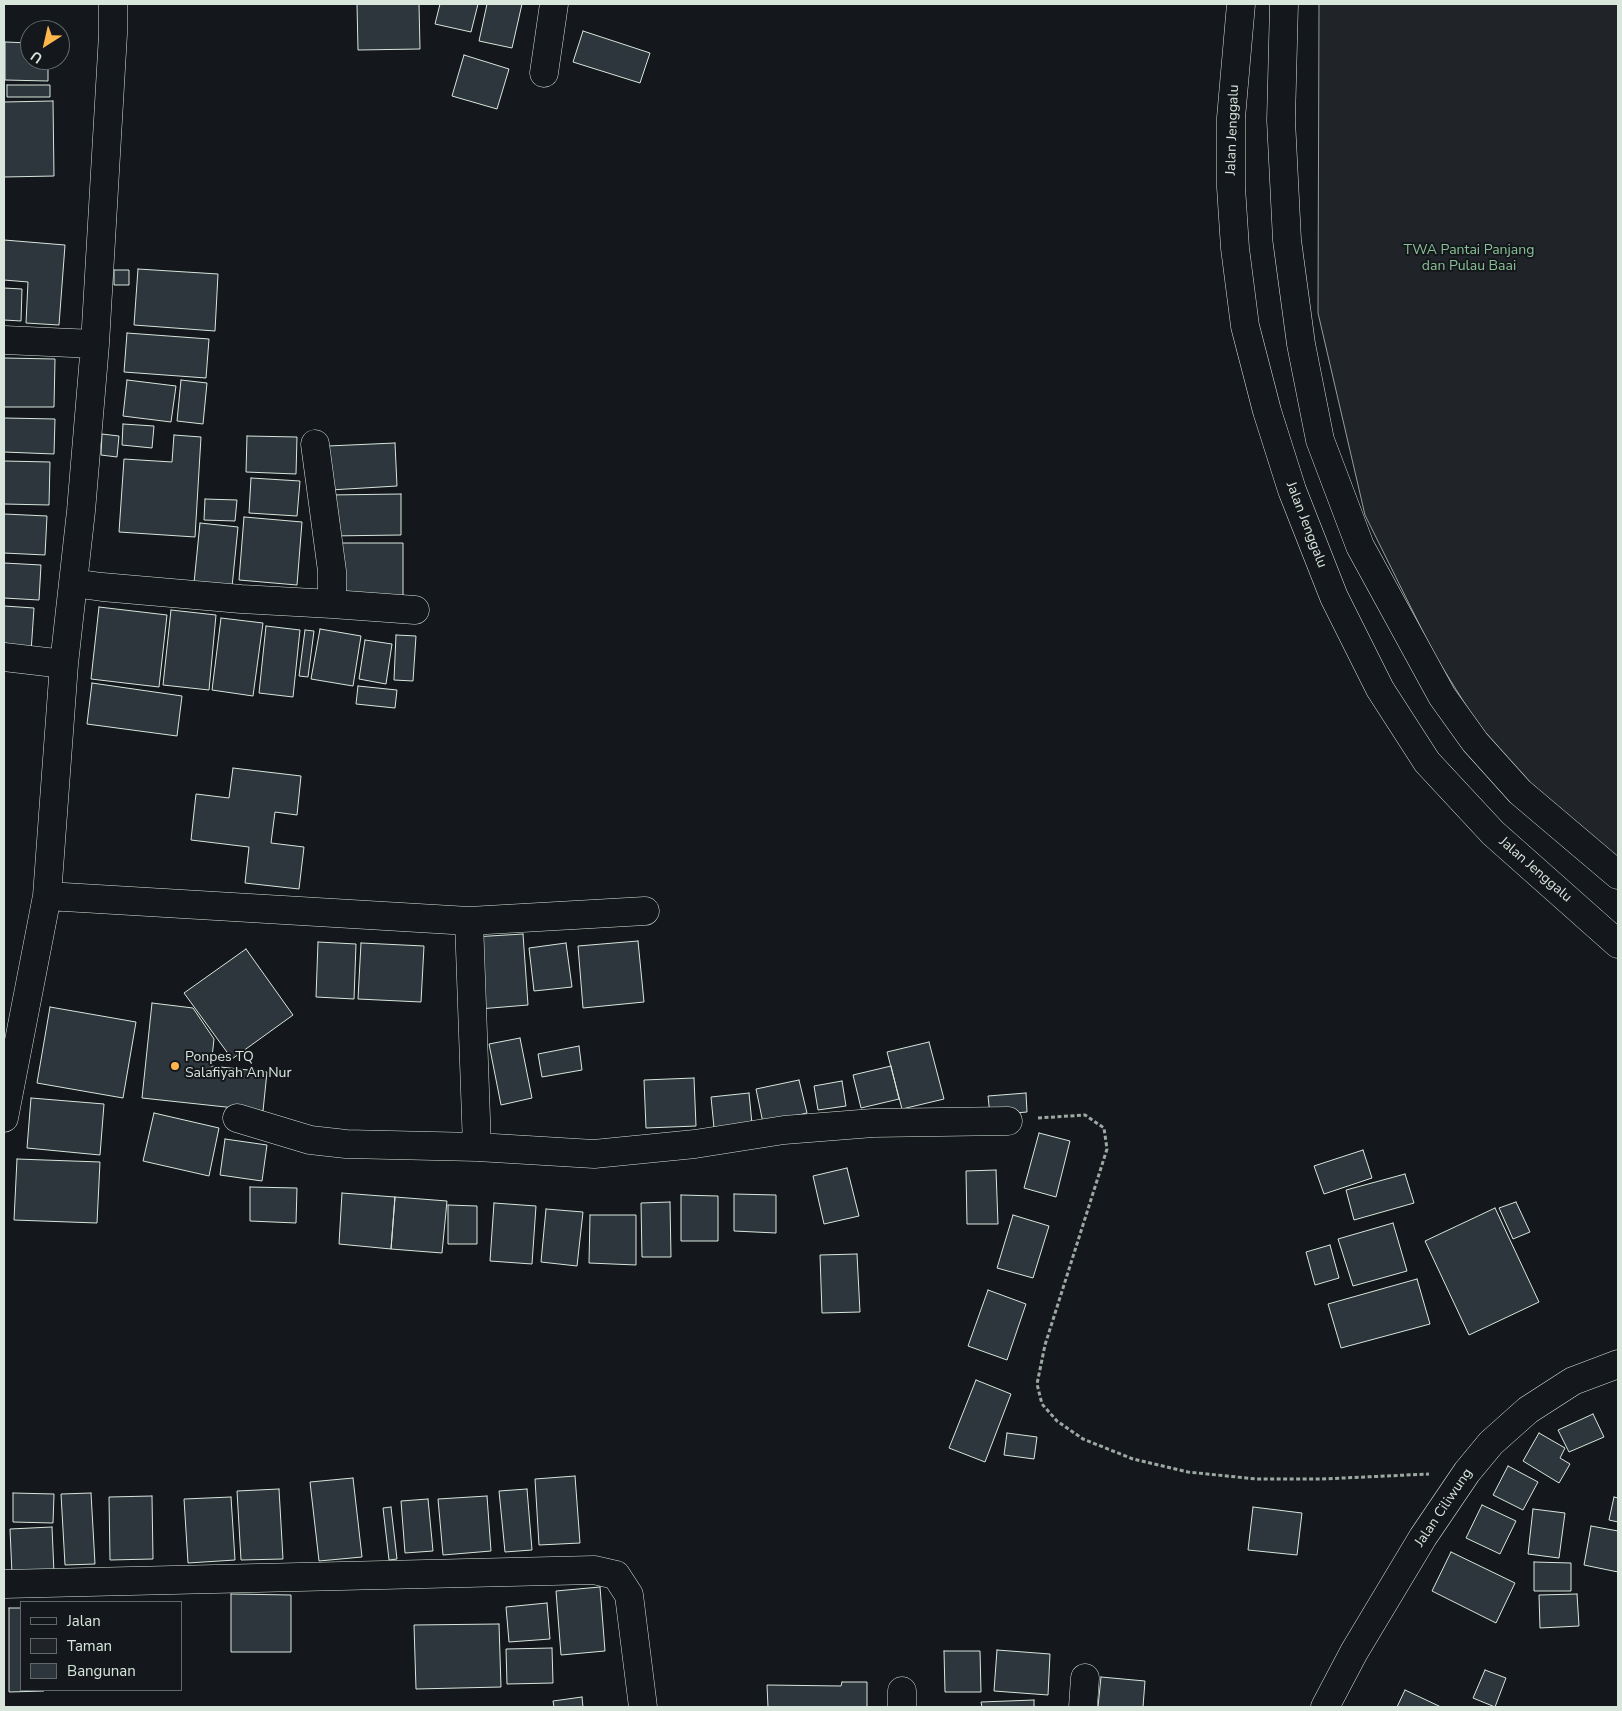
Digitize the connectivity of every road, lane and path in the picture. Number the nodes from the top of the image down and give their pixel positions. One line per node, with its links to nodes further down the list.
1 (113, 4): 7 (street)
2 (554, 4): 5 (street)
3 (1241, 4): 18 (street, Jalan Jenggalu)
4 (1284, 4): 14 (street)
5 (544, 73)
6 (4, 340): 7 (street)
7 (95, 344): 9 (street)
8 (315, 444): 10 (street)
9 (73, 583): 10 (street); 13 (street)
10 (332, 604): 11 (street)
11 (414, 610)
12 (4, 657): 13 (street)
13 (64, 664): 15 (street)
14 (1618, 875)
15 (47, 896): 17 (street); 19 (street)
16 (644, 911): 17 (street)
17 (469, 921): 22 (street)
18 (1618, 944)
19 (4, 1118)
20 (237, 1118): 22 (street)
21 (1008, 1120): 22 (street); 24 (path)
22 (477, 1147)
23 (1618, 1364): 24 (street, Jalan Ciliwung)
24 (1467, 1472): 29 (street, Jalan Ciliwung)
25 (4, 1584): 27 (street)
26 (1085, 1678): 28 (street)
27 (644, 1707)
28 (1083, 1707)
29 (1325, 1707)

